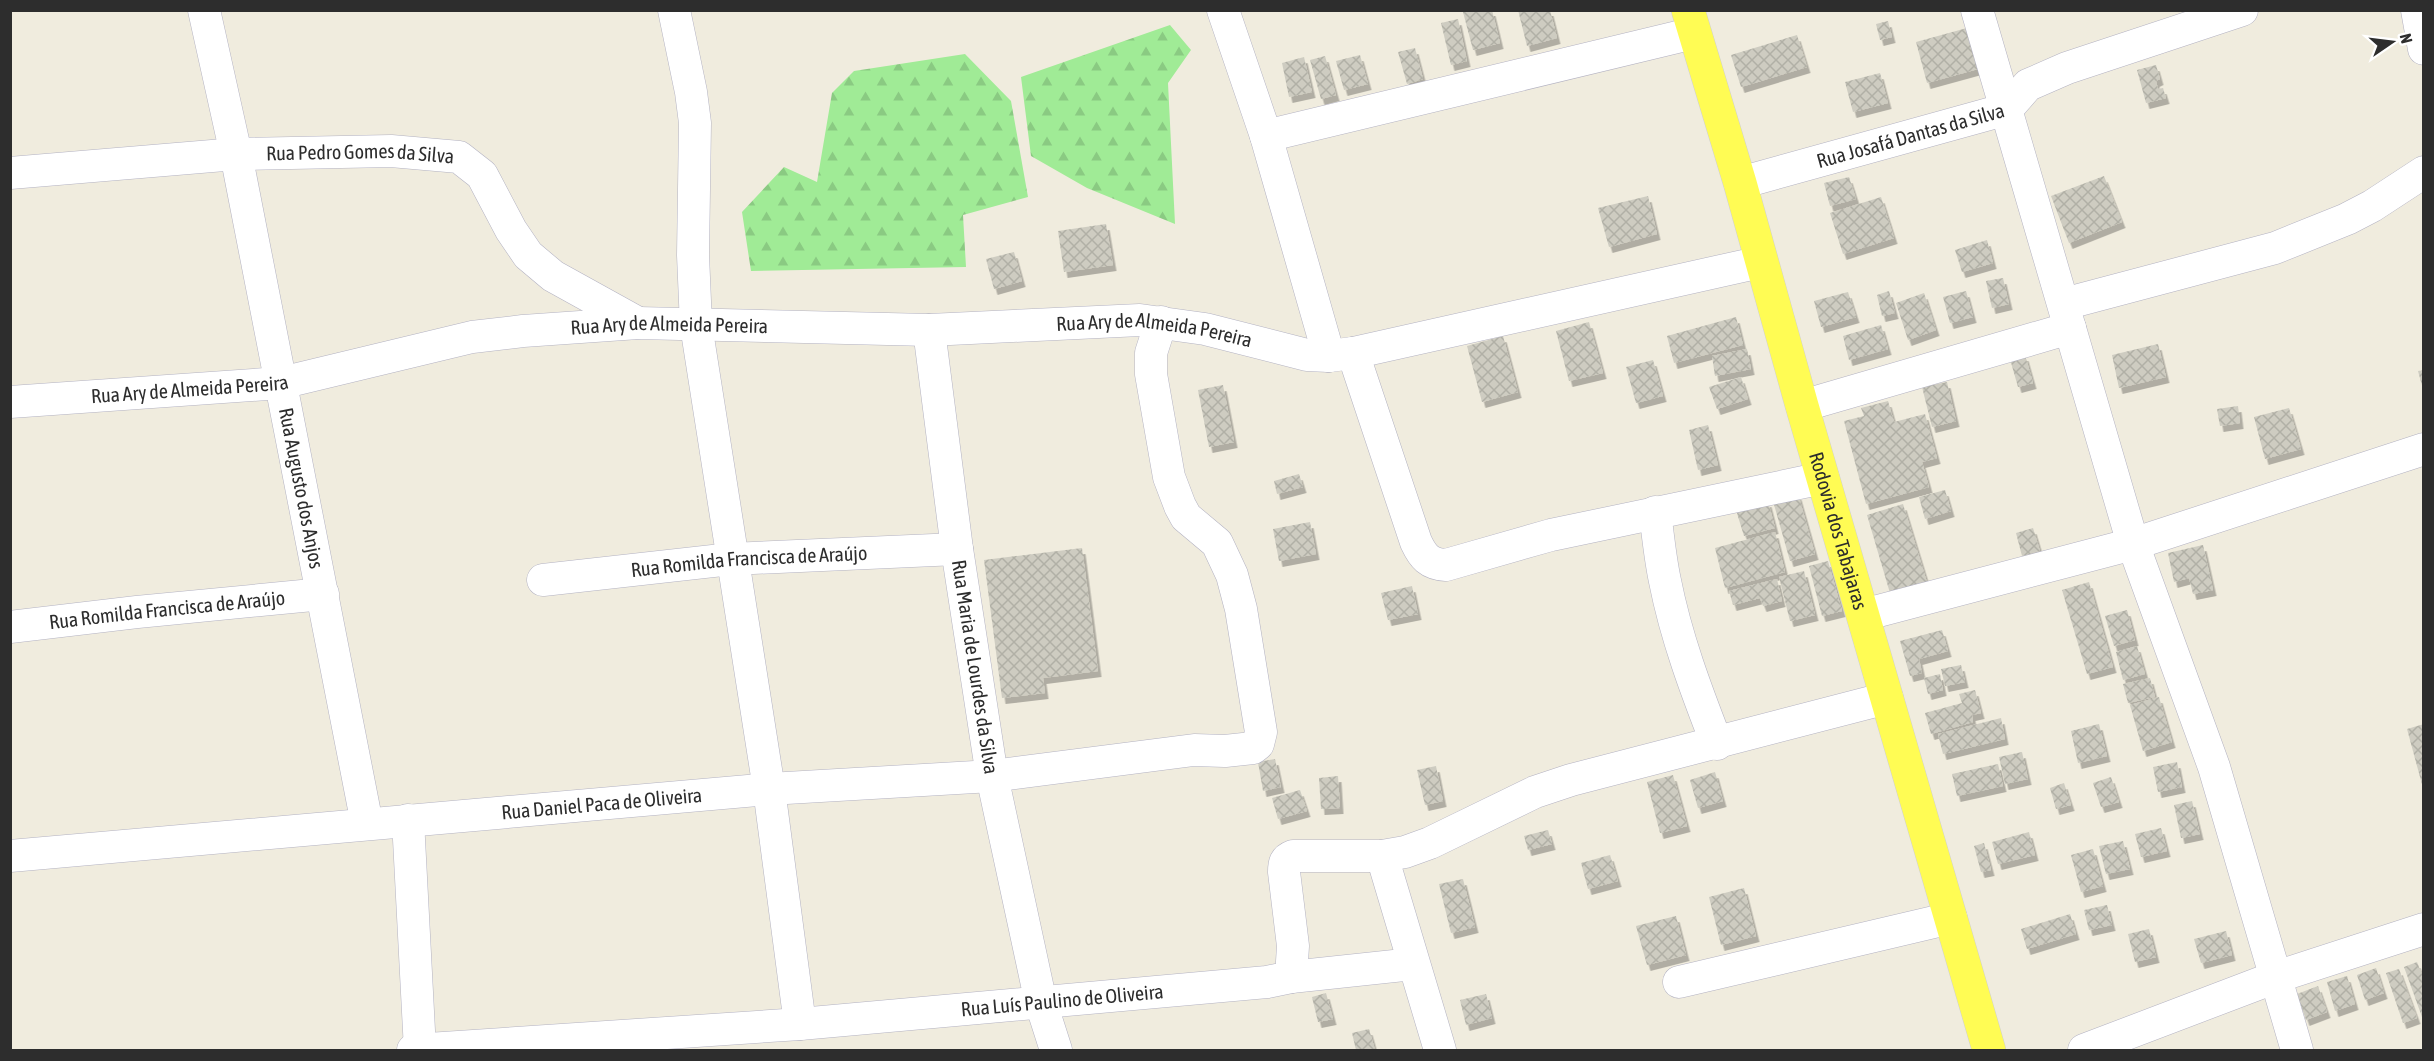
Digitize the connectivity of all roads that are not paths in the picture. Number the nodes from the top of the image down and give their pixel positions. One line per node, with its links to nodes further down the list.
1 (204, 10): 11 (street, Rua Augusto dos Anjos)
2 (674, 10): 19 (street)
3 (1223, 10): 10 (street)
4 (1977, 10): 9 (street)
5 (2241, 10): 9 (street, Rua Josafá Dantas da Silva)
6 (2417, 10): 8 (street)
7 (1691, 22): 10 (street); 14 (main road, Rodovia dos Tabajaras)
8 (2424, 49)
9 (2007, 109): 14 (street, Rua Josafá Dantas da Silva); 16 (street)
10 (1266, 136): 21 (street)
11 (236, 154): 13 (street, Rua Pedro Gomes da Silva); 18 (street, Rua Pedro Gomes da Silva); 22 (street, Rua Augusto dos Anjos)
12 (2424, 171): 16 (street)
13 (10, 173)
14 (1740, 183): 15 (main road, Rodovia dos Tabajaras)
15 (1761, 261): 21 (street, Rua Ary de Almeida Pereira); 24 (main road, Rodovia dos Tabajaras)
16 (2067, 316): 24 (street); 28 (street)
17 (1161, 322): 20 (street, Rua Ary de Almeida Pereira); 21 (street, Rua Ary de Almeida Pereira); 37 (street, Rua Daniel Paca de Oliveira)
18 (638, 323): 19 (street, Rua Ary de Almeida Pereira); 22 (street, Rua Ary de Almeida Pereira)
19 (696, 325): 20 (street, Rua Ary de Almeida Pereira); 30 (street)
20 (929, 330): 29 (street, Rua Maria de Lourdes da Silva)
21 (1341, 354): 27 (street)
22 (281, 383): 23 (street, Rua Ary de Almeida Pereira); 32 (street, Rua Augusto dos Anjos)
23 (10, 402)
24 (1802, 406): 26 (main road, Rodovia dos Tabajaras)
25 (2424, 449): 28 (street)
26 (1824, 478): 27 (street); 33 (main road, Rodovia dos Tabajaras)
27 (1655, 512): 36 (street)
28 (2133, 544): 33 (street); 47 (street)
29 (957, 549): 30 (street, Rua Romilda Francisca de Araújo); 37 (street, Rua Maria de Lourdes da Silva)
30 (731, 559): 31 (street, Rua Romilda Francisca de Araújo); 38 (street)
31 (543, 580)
32 (323, 594): 34 (street, Rua Romilda Francisca de Araújo); 40 (street, Rua Augusto dos Anjos)
33 (1863, 615): 35 (main road, Rodovia dos Tabajaras)
34 (10, 627)
35 (1887, 698): 36 (street); 43 (main road, Rodovia dos Tabajaras)
36 (1717, 744): 42 (street)
37 (992, 776): 38 (street, Rua Daniel Paca de Oliveira); 49 (street, Rua Maria de Lourdes da Silva)
38 (769, 789): 39 (street, Rua Daniel Paca de Oliveira); 50 (street)
39 (408, 820): 40 (street, Rua Daniel Paca de Oliveira); 52 (street)
40 (367, 824): 41 (street, Rua Daniel Paca de Oliveira)
41 (10, 856)
42 (1382, 856): 45 (street); 46 (street)
43 (1951, 918): 48 (street); 55 (main road, Rodovia dos Tabajaras)
44 (2424, 929): 47 (street)
45 (1413, 964): 46 (street, Rua Luís Paulino de Oliveira); 54 (street)
46 (1291, 977): 49 (street, Rua Luís Paulino de Oliveira)
47 (2276, 977): 56 (street); 57 (street)
48 (1679, 982)
49 (1041, 1003): 50 (street, Rua Luís Paulino de Oliveira); 53 (street, Rua Maria de Lourdes da Silva)
50 (800, 1024): 52 (street, Rua Luís Paulino de Oliveira)
51 (413, 1050): 52 (street, Rua Luís Paulino de Oliveira)
52 (420, 1050)
53 (1056, 1050)
54 (1440, 1050)
55 (1989, 1050)
56 (2084, 1050)
57 (2297, 1050)

